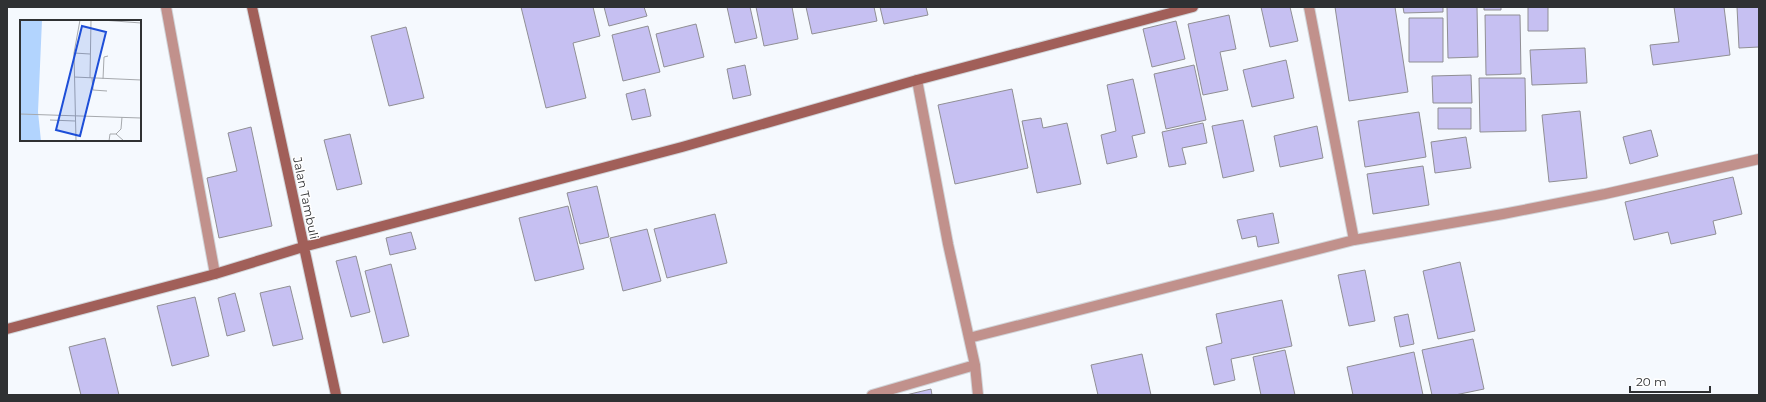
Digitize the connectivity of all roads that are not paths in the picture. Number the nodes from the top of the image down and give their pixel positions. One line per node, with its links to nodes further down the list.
1 (166, 7): 9 (street)
2 (252, 7): 8 (main road, Jalan Tambuli)
3 (1192, 7): 5 (main road)
4 (1309, 7): 7 (street)
5 (917, 80): 8 (main road); 11 (street)
6 (1759, 159): 7 (street)
7 (1354, 240): 11 (street)
8 (303, 246): 9 (main road); 13 (main road, Jalan Tambuli)
9 (215, 274): 10 (main road)
10 (7, 329)
11 (969, 338): 12 (street)
12 (975, 365): 14 (street); 15 (street)
13 (336, 395)
14 (872, 395)
15 (978, 395)

